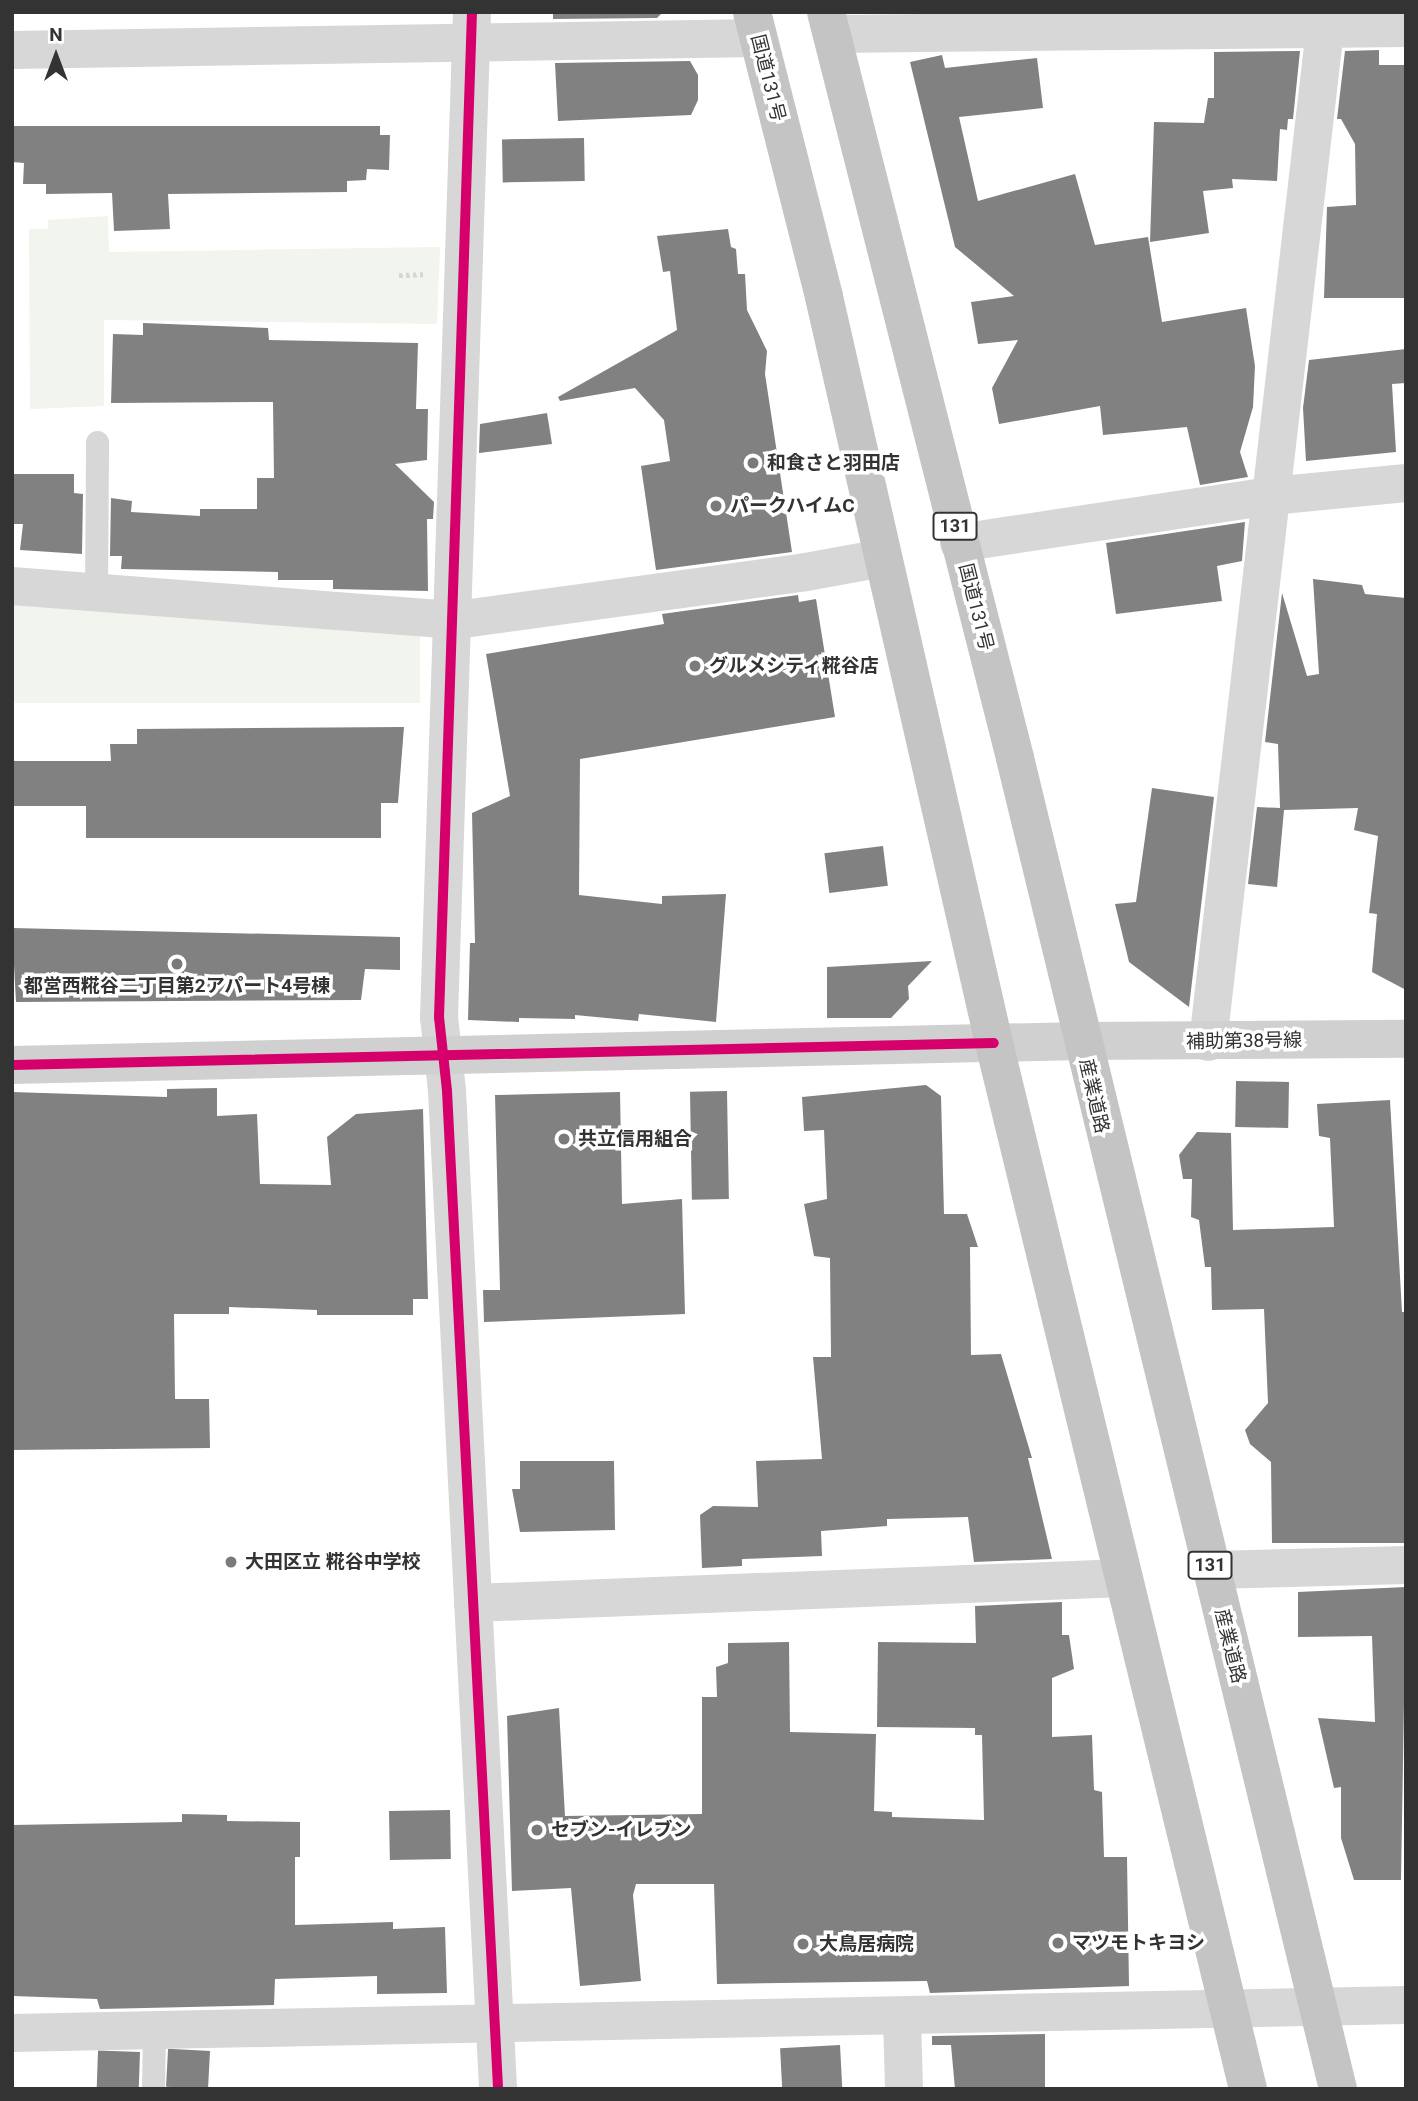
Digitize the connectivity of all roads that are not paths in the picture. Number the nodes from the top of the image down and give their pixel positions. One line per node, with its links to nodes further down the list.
1 (1326, 21): 2 (street); 5 (street); 10 (street)
2 (1046, 22): 3 (street)
3 (829, 23): 11 (highway, 国道131号 / 131)
4 (755, 25): 6 (street); 12 (highway, 国道131号)
5 (1406, 28)
6 (472, 29): 7 (street); 15 (street)
7 (12, 50)
8 (97, 442): 14 (lane)
9 (1406, 483): 10 (street)
10 (1271, 496): 11 (street); 18 (street)
11 (960, 543): 17 (highway, 国道131号 / 131)
12 (883, 558): 15 (street); 19 (highway, 国道131号)
13 (12, 586): 14 (street)
14 (96, 593): 15 (street)
15 (456, 620): 20 (street)
16 (1406, 1039): 18 (street, 補助第38号線)
17 (1081, 1041): 18 (street, 補助第38号線); 19 (street, 補助第38号線); 23 (highway, 産業道路 / 131)
18 (1208, 1042)
19 (994, 1043): 20 (street, 補助第38号線); 24 (highway)
20 (443, 1057): 21 (street, 補助第38号線); 25 (street)
21 (12, 1065)
22 (1406, 1565): 23 (street)
23 (1211, 1570): 27 (highway, 産業道路 / 131)
24 (1124, 1578): 25 (street); 28 (highway)
25 (473, 1604): 30 (street)
26 (1406, 2006): 27 (street)
27 (1317, 2007): 28 (street); 37 (highway, 産業道路 / 131)
28 (1228, 2011): 29 (street); 36 (highway)
29 (902, 2017): 30 (street); 35 (street)
30 (495, 2025): 31 (street); 34 (street)
31 (154, 2031): 32 (street); 33 (lane)
32 (12, 2033)
33 (153, 2089)
34 (498, 2089)
35 (904, 2089)
36 (1248, 2089)
37 (1338, 2089)

